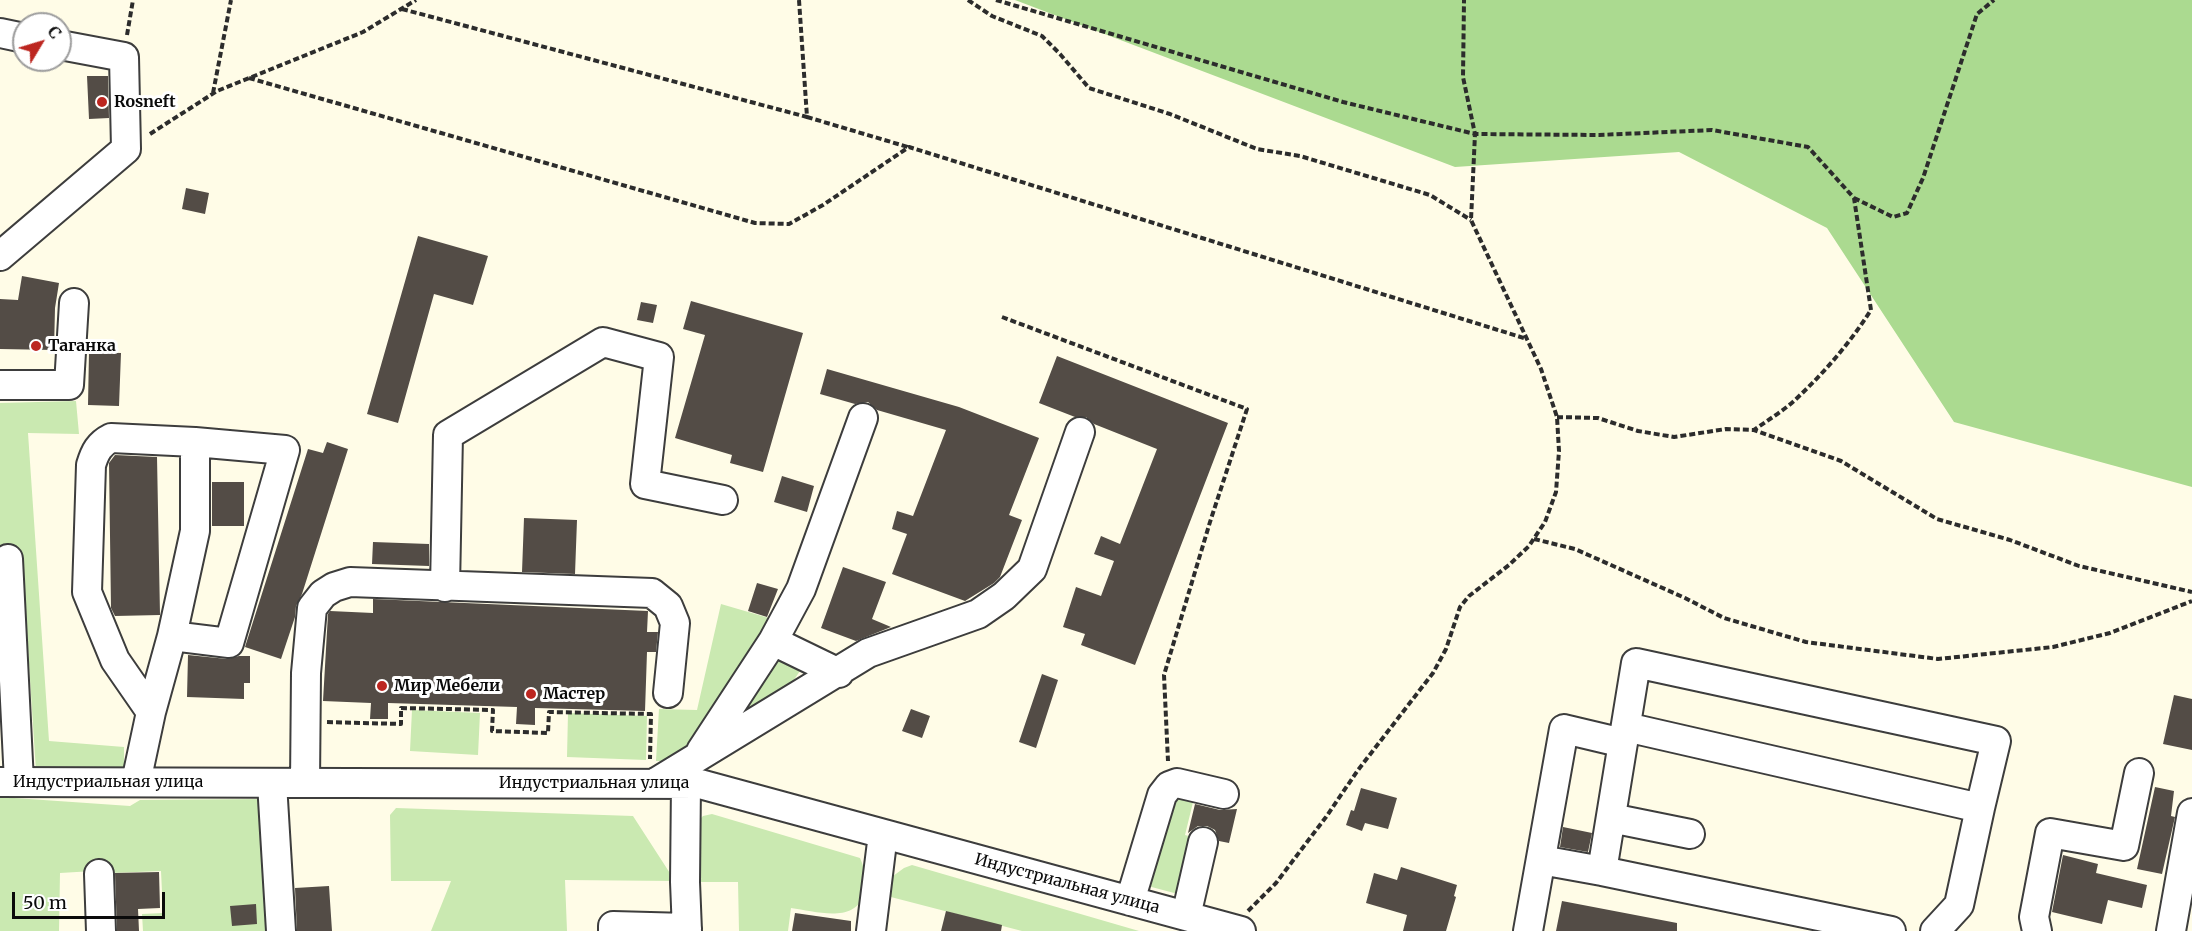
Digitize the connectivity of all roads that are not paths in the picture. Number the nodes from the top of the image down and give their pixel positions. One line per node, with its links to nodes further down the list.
1 (72, 47): 2 (street)
2 (0, 256)
3 (74, 303): 4 (street)
4 (0, 385)
5 (863, 418): 12 (street)
6 (1080, 432): 13 (street)
7 (195, 442): 11 (street); 11 (street); 15 (street)
8 (723, 500): 10 (street)
9 (8, 560): 19 (street)
10 (446, 587): 14 (street); 22 (street)
11 (172, 636): 15 (street)
12 (773, 641): 13 (street); 17 (street)
13 (839, 673): 17 (street)
14 (668, 693)
15 (151, 712): 20 (street)
16 (1624, 735): 24 (street); 24 (street); 26 (street); 30 (street)
17 (692, 771): 22 (street, Индустриальная улица); 27 (street, Индустриальная улица); 37 (street)
18 (2139, 773): 46 (street)
19 (9, 782): 20 (street, Индустриальная улица)
20 (136, 782): 21 (street, Индустриальная улица)
21 (272, 783): 22 (street, Индустриальная улица); 40 (street)
22 (305, 783)
23 (1224, 794): 33 (street)
24 (1980, 808): 45 (street)
25 (2192, 813): 47 (street)
26 (1611, 818): 28 (street); 31 (street)
27 (883, 834): 33 (street, Индустриальная улица); 42 (street)
28 (1690, 834)
29 (1203, 842): 35 (street)
30 (1541, 860): 31 (street); 43 (street)
31 (1602, 871): 36 (street)
32 (99, 874): 39 (street)
33 (1130, 901): 35 (street, Индустриальная улица)
34 (2192, 915): 48 (street)
35 (1186, 916): 38 (street, Индустриальная улица)
36 (1813, 923): 44 (street)
37 (687, 929): 41 (street)
38 (1236, 930)
39 (101, 931)
40 (281, 931)
41 (613, 931)
42 (871, 931)
43 (1528, 931)
44 (1891, 931)
45 (1935, 931)
46 (2037, 931)
47 (2172, 931)
48 (2178, 931)

